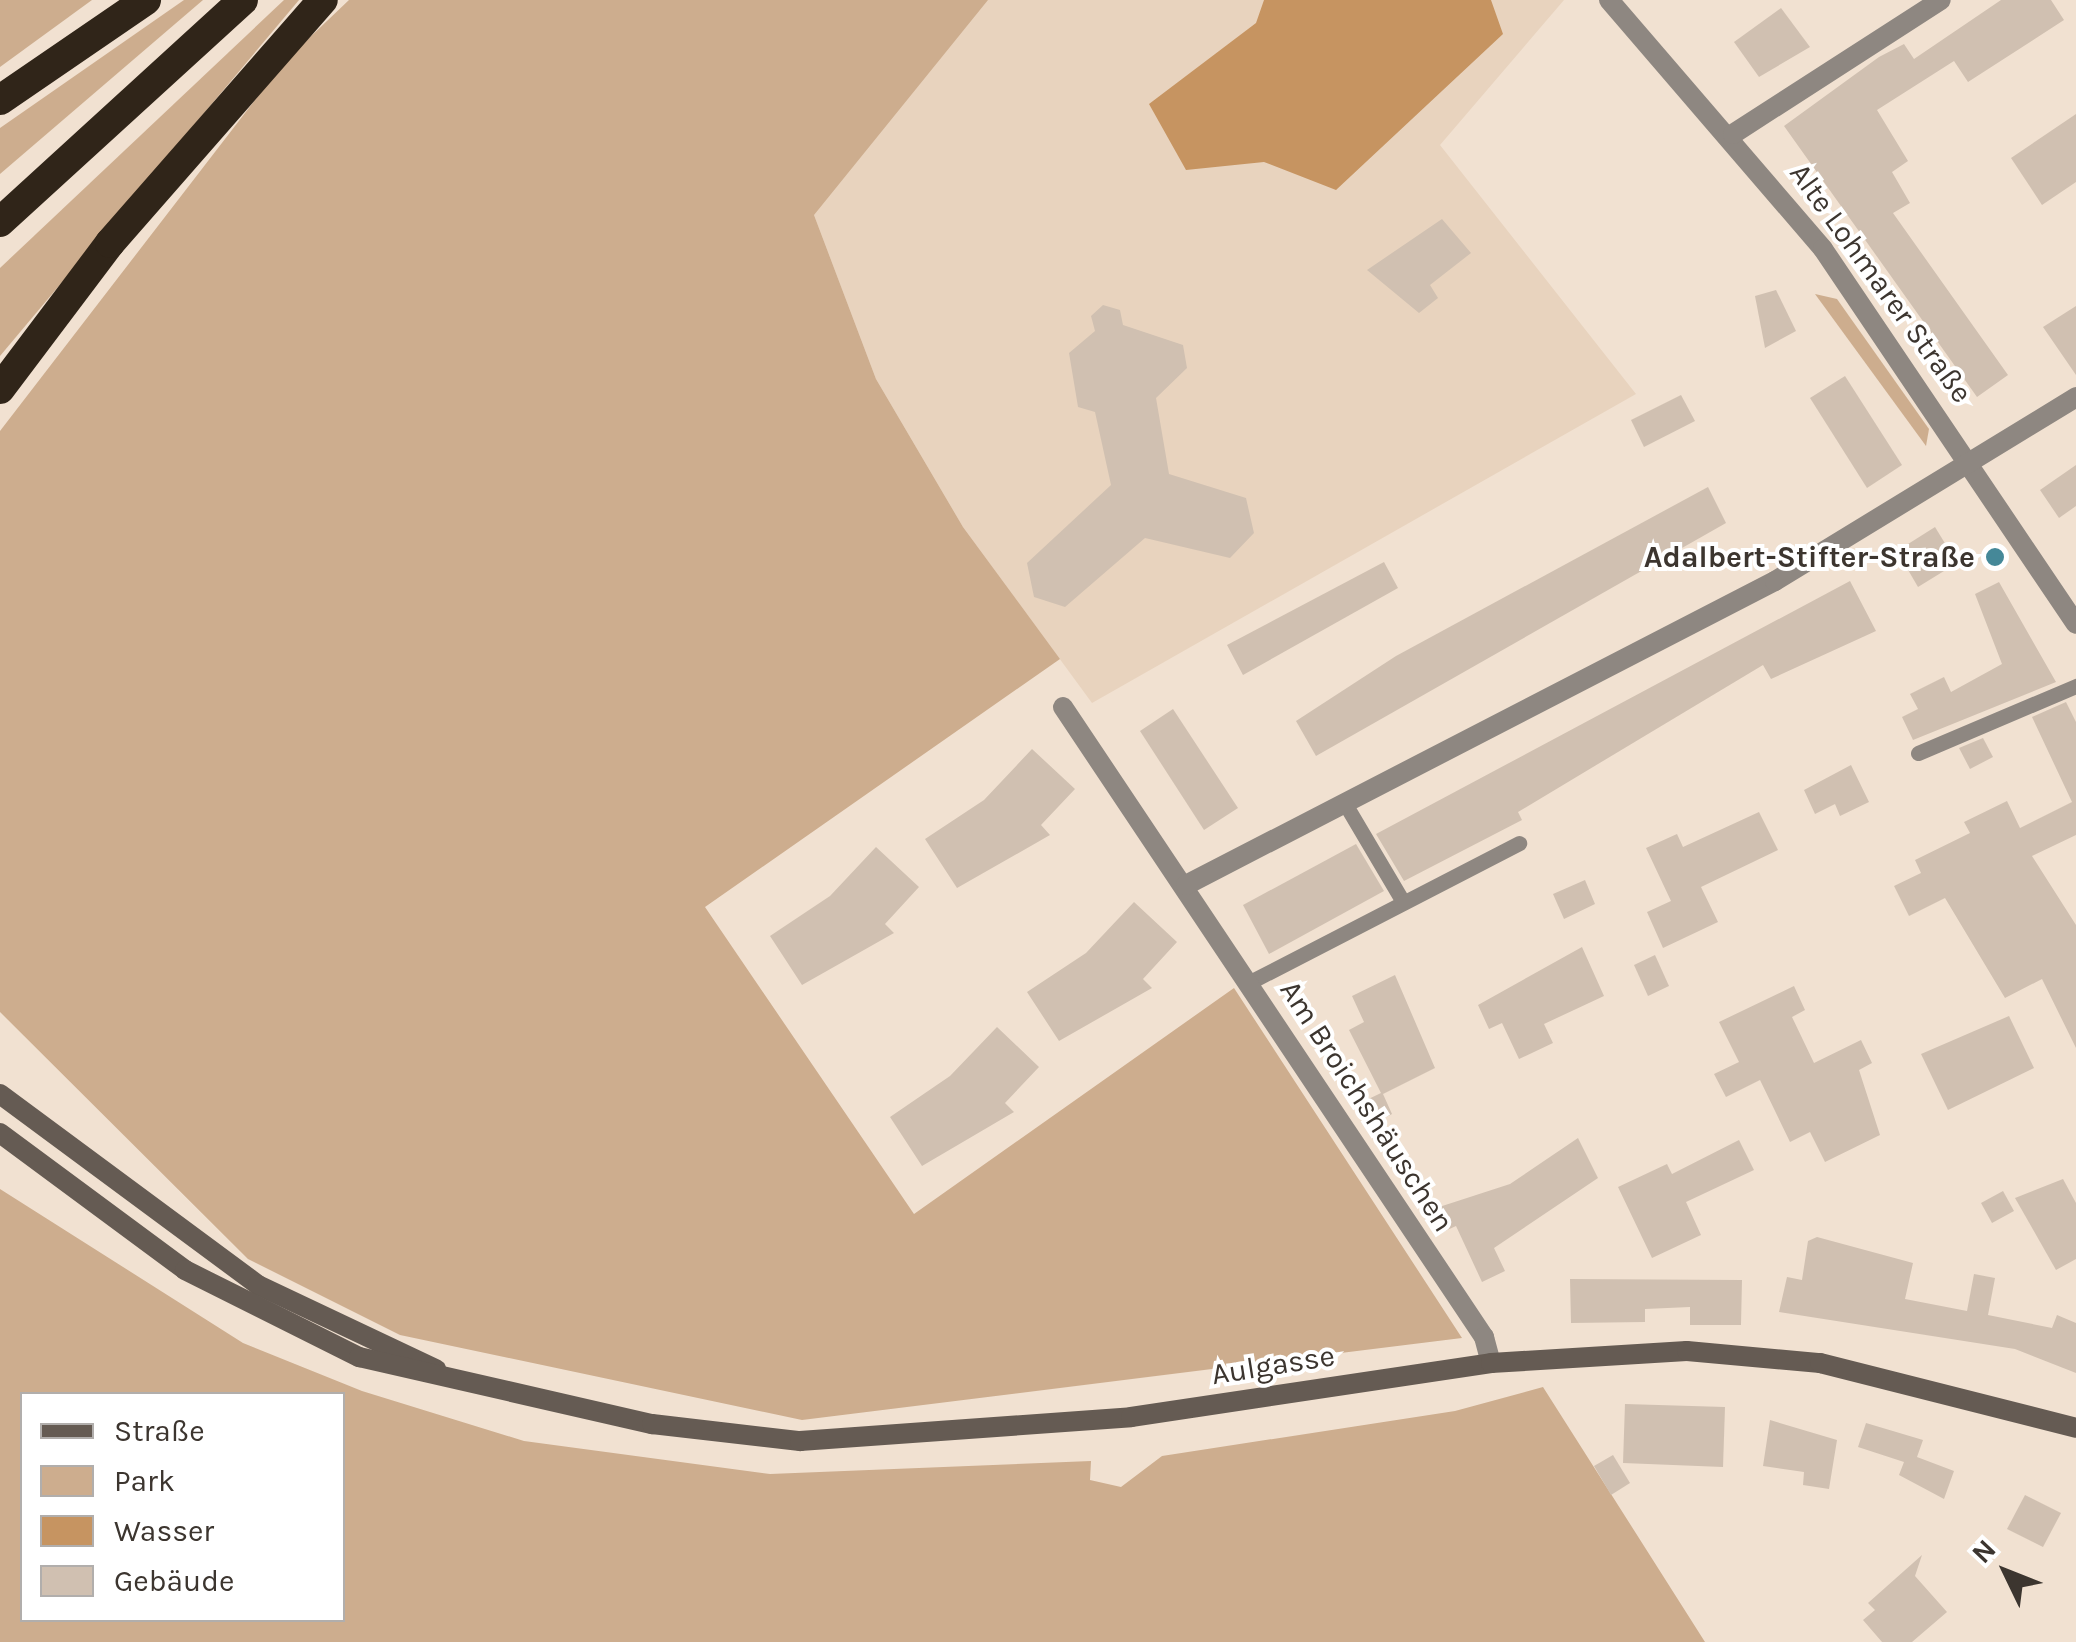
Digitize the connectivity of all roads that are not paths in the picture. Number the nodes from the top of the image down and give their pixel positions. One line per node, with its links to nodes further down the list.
1 (146, 0): 6 (highway)
2 (244, 0): 8 (highway)
3 (323, 0): 9 (highway)
4 (1609, 0): 7 (street, Alte Lohmarer Straße)
5 (1941, 0): 7 (street)
6 (0, 100)
7 (1733, 134): 11 (street, Alte Lohmarer Straße)
8 (0, 222)
9 (0, 389)
10 (2076, 397): 11 (street)
11 (1976, 464): 12 (street, Alte Lohmarer Straße); 16 (street)
12 (2076, 624)
13 (2076, 686): 15 (lane)
14 (1063, 707): 18 (street, Am Broichshäuschen)
15 (1918, 754)
16 (1344, 802): 18 (street); 19 (lane)
17 (1518, 843): 19 (lane)
18 (1186, 885): 20 (street, Am Broichshäuschen)
19 (1402, 900): 20 (lane)
20 (1250, 982): 23 (street, Am Broichshäuschen)
21 (0, 1094): 24 (main road)
22 (0, 1133): 24 (main road)
23 (1491, 1363): 24 (main road, Aulgasse); 25 (main road, Aulgasse)
24 (475, 1387)
25 (2076, 1428)

